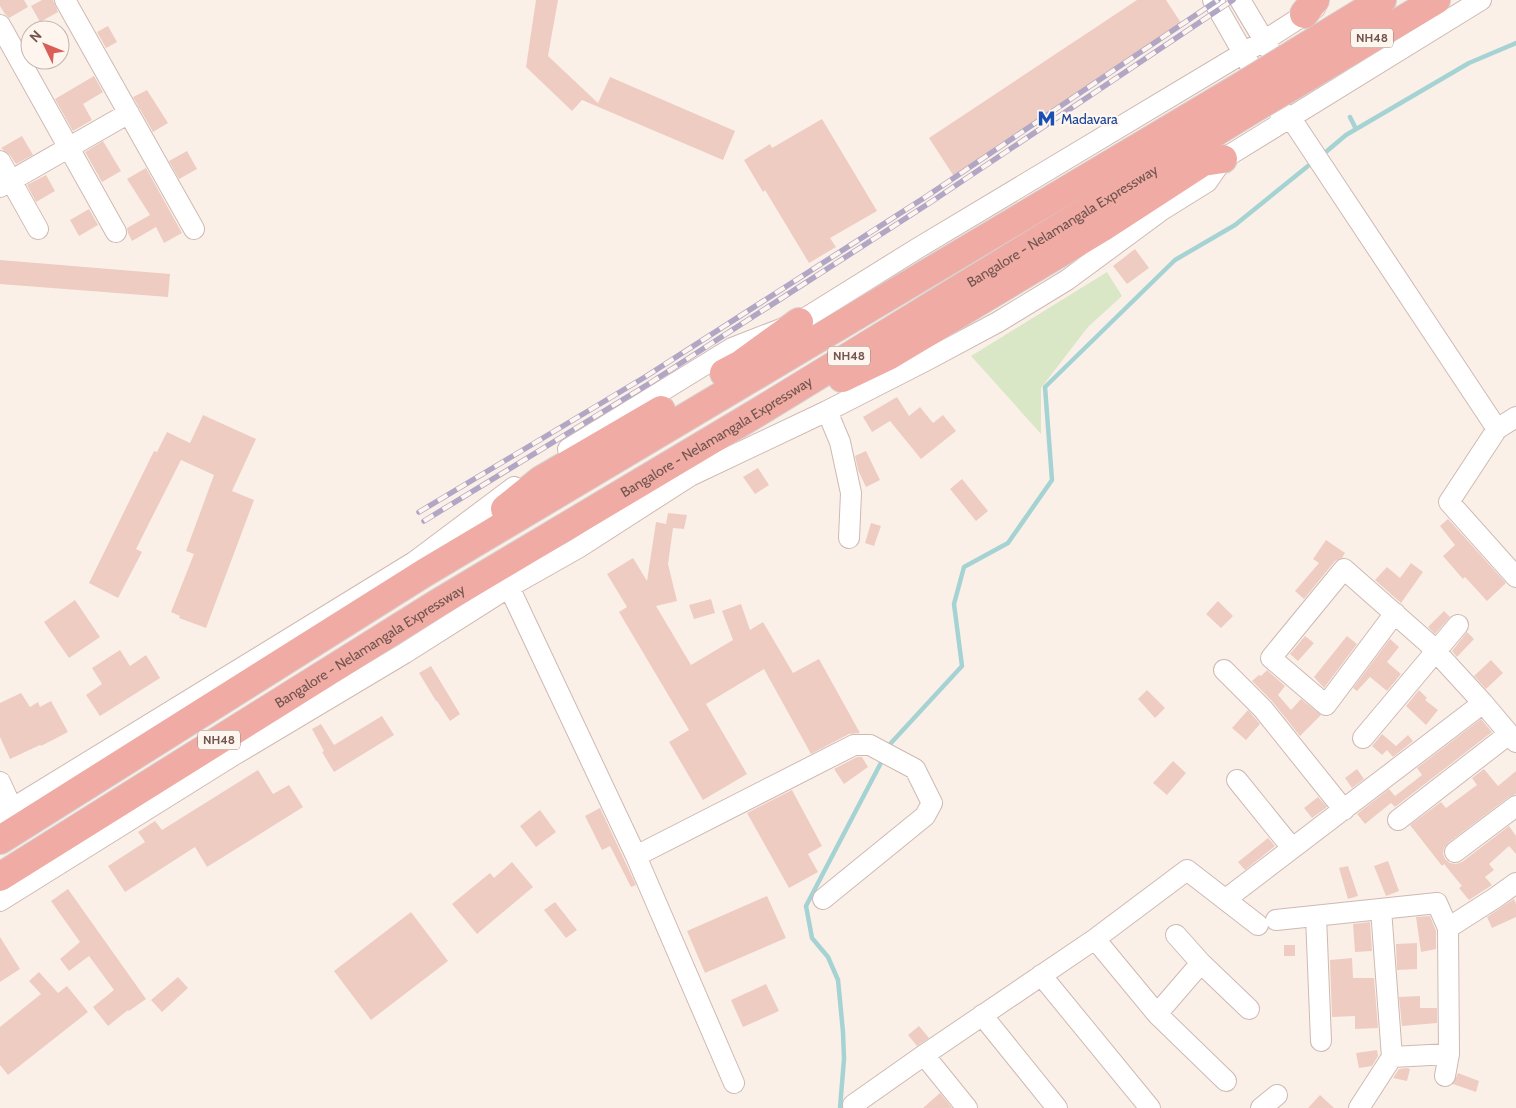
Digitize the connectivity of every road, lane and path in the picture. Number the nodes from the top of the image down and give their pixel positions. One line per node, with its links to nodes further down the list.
1 (65, 0): 13 (street)
2 (1213, 0): 11 (street)
3 (1240, 0): 10 (street)
4 (1328, 0): 8 (street)
5 (1382, 0): 12 (highway, Bangalore - Nelamangala Expressway / NH48, bridge)
6 (1436, 0): 12 (highway, Bangalore - Nelamangala Expressway / NH48, bridge)
7 (1481, 0): 14 (street)
8 (1309, 7): 10 (street)
9 (0, 25): 15 (street)
10 (1264, 40): 11 (street); 14 (street)
11 (1243, 53): 14 (street); 22 (street)
12 (1251, 95): 24 (highway, Bangalore - Nelamangala Expressway / NH48); 28 (highway, Bangalore - Nelamangala Expressway / NH48)
13 (129, 113): 15 (street); 20 (street)
14 (1290, 117): 16 (street); 26 (street)
15 (69, 147): 18 (street); 21 (street)
16 (1223, 159): 23 (street); 24 (highway)
17 (0, 162): 18 (street)
18 (5, 184): 19 (street)
19 (38, 229)
20 (194, 229)
21 (116, 232)
22 (798, 322): 28 (highway); 42 (street)
23 (827, 411): 27 (street); 30 (street)
24 (755, 414): 48 (highway, Bangalore - Nelamangala Expressway / NH48)
25 (1516, 417): 26 (street)
26 (1497, 429): 29 (street)
27 (849, 538)
28 (424, 574): 44 (highway, Bangalore - Nelamangala Expressway / NH48)
29 (1516, 578)
30 (509, 587): 47 (street); 52 (street)
31 (1395, 614): 31 (street); 33 (street)
32 (1458, 625): 33 (street)
33 (1436, 651): 35 (street); 36 (street)
34 (1224, 670): 41 (street)
35 (1483, 703): 37 (street); 41 (street)
36 (1363, 738)
37 (1513, 738): 43 (street)
38 (1236, 780): 45 (street)
39 (0, 782): 42 (street)
40 (1516, 806): 46 (street)
41 (1344, 810): 45 (street)
42 (6, 812)
43 (1398, 820)
44 (0, 840)
45 (1292, 848): 51 (street)
46 (1455, 852)
47 (636, 856): 50 (street); 69 (street)
48 (0, 877)
49 (1516, 883): 55 (street)
50 (823, 899)
51 (1226, 899): 54 (street); 57 (street)
52 (0, 901)
53 (1380, 909): 54 (street); 55 (street); 66 (street)
54 (1316, 916): 63 (street)
55 (1448, 928): 64 (street)
56 (1176, 935): 58 (street)
57 (1095, 940): 59 (street); 61 (street)
58 (1201, 963): 60 (street); 61 (street)
59 (1041, 975): 62 (street); 74 (street)
60 (1249, 1009)
61 (1157, 1014): 68 (street)
62 (982, 1015): 65 (street); 73 (street)
63 (1321, 1041)
64 (1449, 1054): 66 (street); 67 (street)
65 (924, 1055): 71 (street); 72 (street)
66 (1392, 1057): 76 (street)
67 (1445, 1076)
68 (1226, 1081)
69 (734, 1083)
70 (1277, 1095): 75 (street)
71 (853, 1105)
72 (967, 1108)
73 (1057, 1108)
74 (1150, 1108)
75 (1261, 1108)
76 (1359, 1108)

